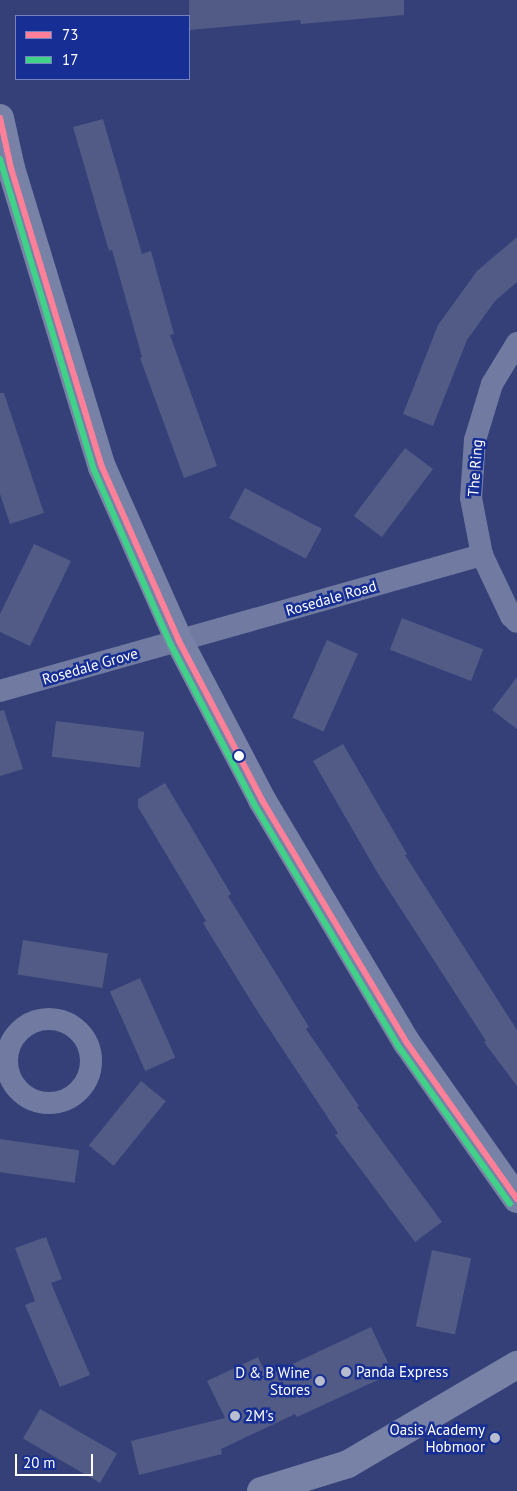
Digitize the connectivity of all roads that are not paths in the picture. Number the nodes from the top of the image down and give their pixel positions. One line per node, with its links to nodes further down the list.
1 (0, 118): 5 (street)
2 (517, 343): 3 (street, The Ring)
3 (482, 555): 4 (street, The Ring); 5 (street, Rosedale Road)
4 (517, 622)
5 (179, 641): 6 (street, Rosedale Grove); 7 (street)
6 (0, 692)
7 (517, 1199)
8 (517, 1365): 9 (street)
9 (261, 1491)

